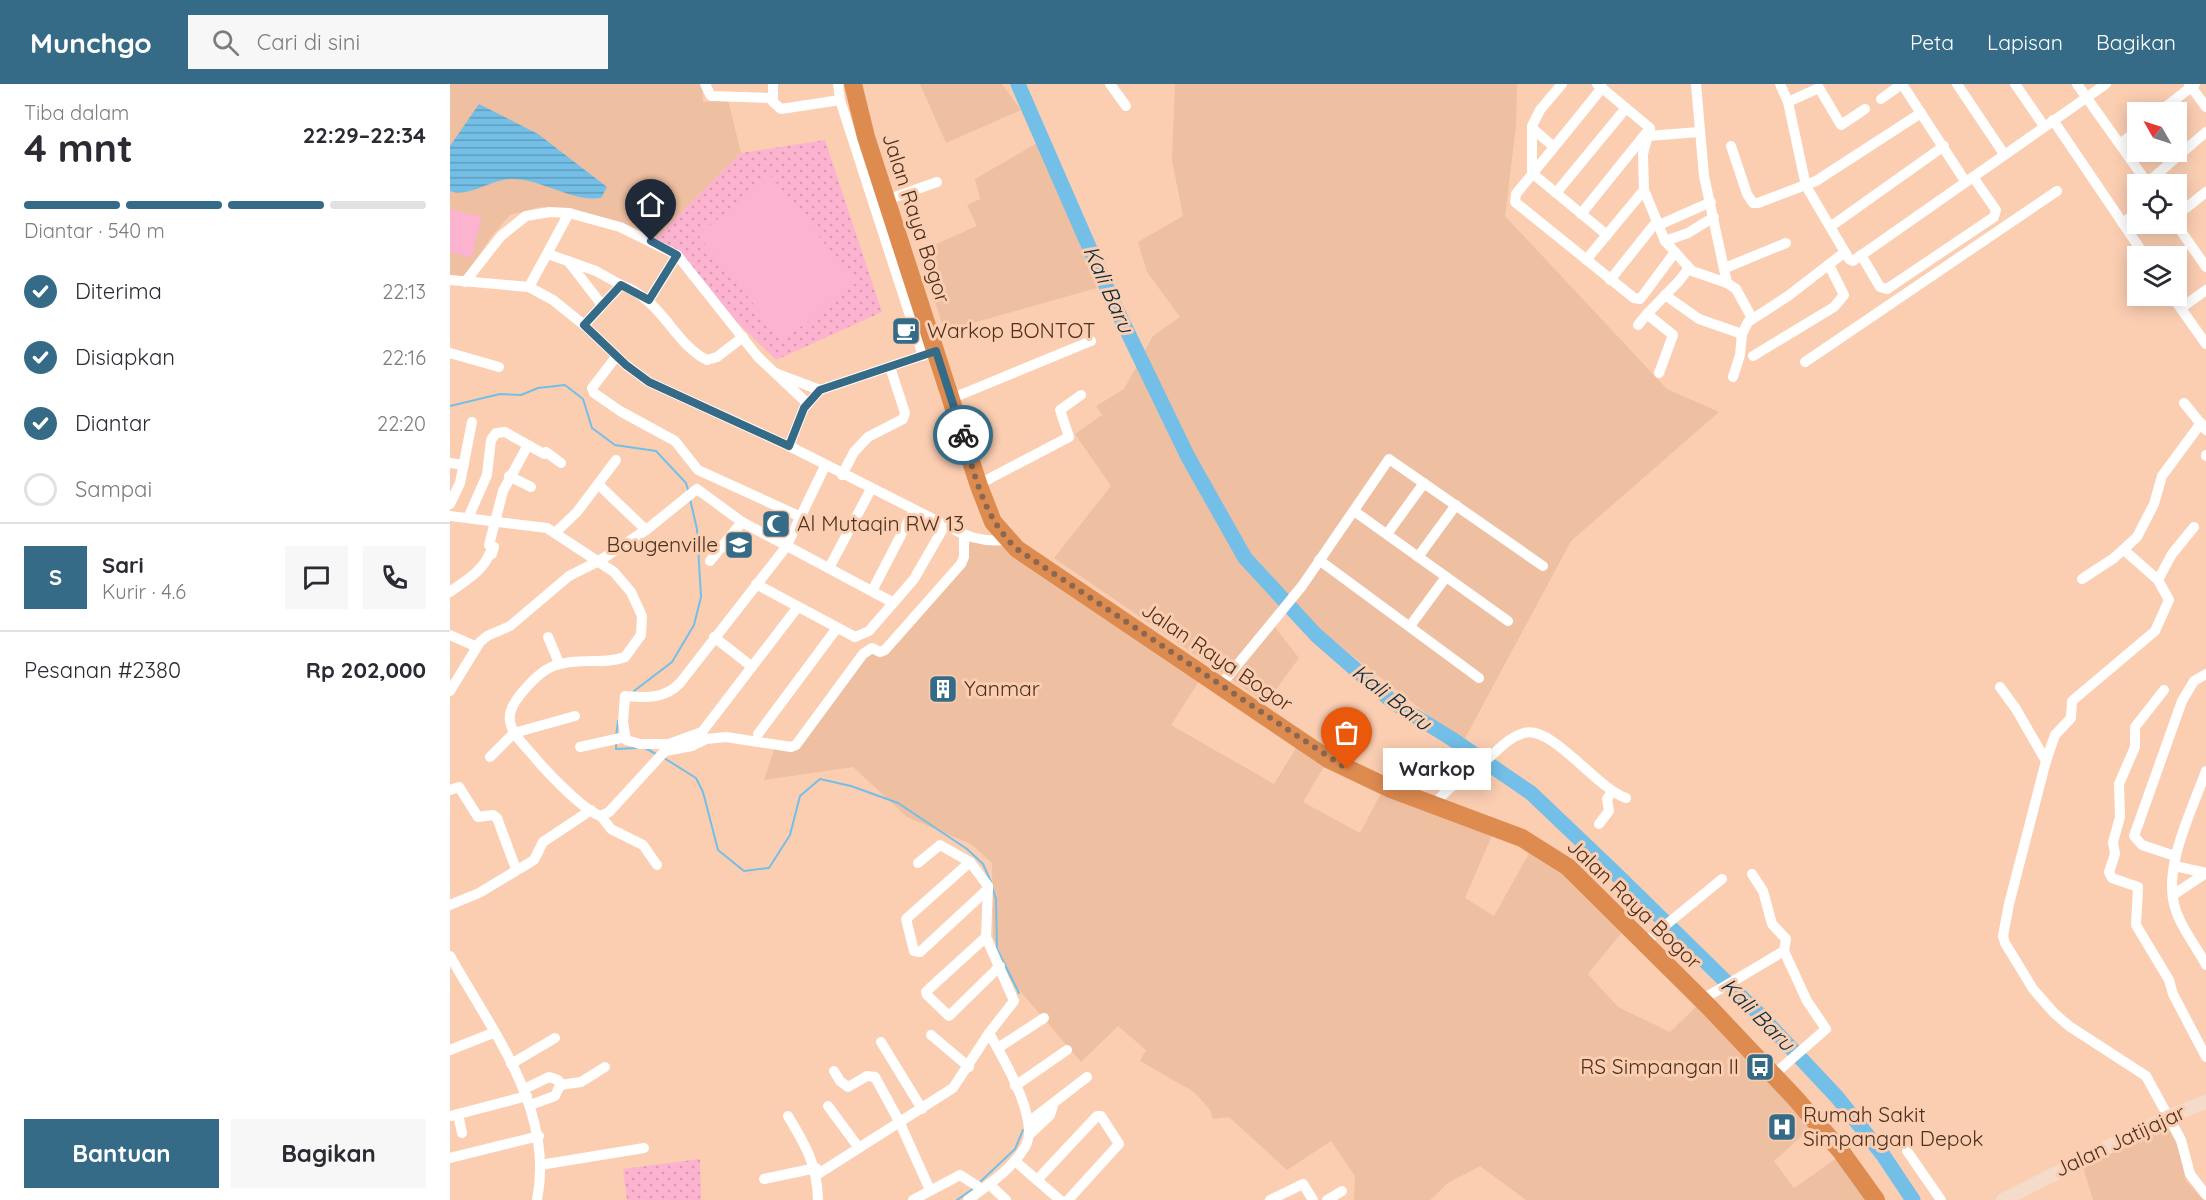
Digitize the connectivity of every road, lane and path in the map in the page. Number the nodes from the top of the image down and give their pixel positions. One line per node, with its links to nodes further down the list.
1 (705, 84): 18 (street)
2 (739, 84): 18 (street)
3 (773, 84): 20 (street)
4 (838, 84): 22 (street)
5 (853, 84): 98 (highway, Jalan Raya Bogor)
6 (863, 84): 51 (highway, Jalan Raya Bogor)
7 (1110, 84): 25 (street)
8 (1562, 84): 31 (street)
9 (1696, 84): 33 (street)
10 (1780, 84): 23 (street)
11 (1902, 84): 21 (street); 29 (street)
12 (1957, 84): 40 (street)
13 (2015, 84): 30 (street)
14 (2077, 84): 19 (street)
15 (2106, 84): 19 (street)
16 (1600, 85): 27 (street); 39 (street)
17 (2192, 85): 24 (street); 26 (street)
18 (738, 97): 20 (street)
19 (2086, 97): 30 (street); 36 (street)
20 (772, 98): 22 (street)
21 (1881, 99)
22 (840, 100): 98 (street)
23 (1788, 102): 28 (street); 46 (street)
24 (2171, 102)
25 (1126, 106)
26 (2206, 107)
27 (1626, 108): 32 (street); 50 (street)
28 (1865, 109)
29 (1921, 112): 38 (street); 46 (street)
30 (2048, 123): 40 (street); 59 (street)
31 (1533, 129): 39 (street); 41 (street)
32 (1649, 132): 33 (street); 47 (street); 55 (street)
33 (1700, 132): 52 (street)
34 (2206, 132): 43 (street)
35 (2127, 139): 36 (street)
36 (2121, 144): 42 (street)
37 (1731, 146): 46 (street)
38 (1944, 146): 44 (street); 60 (street)
39 (1554, 147): 41 (street)
40 (2004, 154): 44 (street)
41 (1532, 173): 50 (street); 73 (street)
42 (2141, 174)
43 (2159, 174)
44 (1969, 179): 72 (street); 72 (street)
45 (937, 182): 51 (street)
46 (1806, 186): 60 (street)
47 (1644, 190): 58 (street); 62 (street)
48 (2057, 191): 102 (street)
49 (2206, 192): 53 (street)
50 (1556, 193): 55 (street)
51 (895, 197): 98 (highway, Jalan Raya Bogor)
52 (1711, 202): 56 (street); 58 (street)
53 (2187, 207)
54 (569, 213): 70 (street); 71 (street); 81 (street)
55 (1581, 214): 62 (street)
56 (1714, 217): 63 (street); 78 (street)
57 (2127, 220): 59 (street)
58 (1658, 223): 63 (street); 80 (street)
59 (2122, 223): 65 (street)
60 (1830, 227): 68 (street)
61 (2183, 234): 69 (street)
62 (1607, 235): 73 (street)
63 (1665, 241): 67 (street)
64 (1786, 243): 78 (street)
65 (2138, 246)
66 (2206, 246): 69 (street)
67 (1675, 252): 77 (street); 80 (street)
68 (1845, 252): 72 (street); 75 (street)
69 (2197, 253): 76 (street)
70 (548, 254): 74 (street); 84 (street)
71 (677, 255): 87 (street); 95 (street)
72 (1861, 255)
73 (1586, 260): 80 (street)
74 (568, 261): 83 (street); 88 (street)
75 (1829, 265): 91 (street); 100 (street)
76 (2206, 267)
77 (1689, 268): 82 (street); 86 (street)
78 (1725, 268): 82 (street)
79 (450, 280): 81 (street)
80 (1610, 280)
81 (465, 282): 84 (street)
82 (1727, 283): 91 (street)
83 (621, 285): 87 (street); 88 (street)
84 (529, 287): 92 (street)
85 (2206, 290): 89 (street)
86 (1665, 295): 90 (street); 94 (street)
87 (649, 300): 95 (street)
88 (602, 305): 92 (street)
89 (2181, 308): 97 (street)
90 (1647, 314): 93 (street); 106 (street)
91 (1752, 318): 94 (street)
92 (584, 325): 101 (street)
93 (1638, 325)
94 (1742, 334): 107 (street)
95 (743, 337): 105 (street)
96 (1092, 341): 109 (street)
97 (2206, 344)
98 (935, 352): 104 (street); 109 (highway, Jalan Raya Bogor); 144 (highway, Jalan Raya Bogor)
99 (450, 353): 103 (street)
100 (1753, 356)
101 (616, 357): 116 (street); 134 (street)
102 (1805, 362)
103 (499, 367)
104 (890, 367): 108 (street); 122 (street)
105 (775, 373): 108 (street); 112 (street)
106 (1659, 373)
107 (1733, 377)
108 (820, 390): 112 (street)
109 (960, 395): 124 (highway, Jalan Raya Bogor)
110 (1081, 395): 124 (street)
111 (2184, 403): 114 (street)
112 (808, 404): 116 (street)
113 (472, 422): 120 (street)
114 (2204, 427): 146 (street)
115 (528, 445): 119 (street); 123 (street); 135 (street)
116 (789, 446): 121 (street)
117 (616, 460): 126 (street)
118 (450, 463): 120 (street)
119 (561, 463)
120 (464, 465): 129 (street)
121 (825, 466): 122 (street); 134 (street)
122 (842, 475): 128 (street)
123 (509, 476): 127 (street); 137 (street)
124 (985, 481): 172 (highway, Jalan Raya Bogor)
125 (1424, 483): 130 (street); 132 (street); 142 (street)
126 (599, 485): 140 (street); 141 (street)
127 (531, 486)
128 (871, 489): 131 (street); 152 (street)
129 (450, 504)
130 (1456, 505): 147 (street); 151 (street)
131 (914, 510): 138 (street); 157 (street)
132 (1354, 511): 142 (street); 148 (street)
133 (450, 516): 135 (street)
134 (801, 517): 145 (street)
135 (468, 518): 137 (street)
136 (742, 522): 140 (street); 145 (street); 150 (street)
137 (495, 523): 141 (street); 158 (street)
138 (948, 526): 143 (street); 159 (street)
139 (2194, 527): 155 (street)
140 (646, 530): 149 (street)
141 (556, 532): 149 (street)
142 (1387, 534): 147 (street)
143 (964, 536): 144 (street); 179 (street)
144 (1006, 540): 172 (highway, Jalan Raya Bogor)
145 (786, 547): 152 (street); 156 (street)
146 (2124, 550): 154 (street); 155 (street)
147 (1418, 557): 153 (street)
148 (1319, 560): 162 (street); 172 (street)
149 (599, 561): 167 (street); 168 (street)
150 (710, 561)
151 (1543, 566)
152 (829, 568): 157 (street)
153 (1446, 577): 161 (street); 162 (street)
154 (2082, 579)
155 (2158, 580): 183 (street)
156 (756, 584): 160 (street); 166 (street)
157 (872, 591): 159 (street)
158 (450, 592)
159 (892, 602): 163 (street)
160 (797, 608): 163 (street); 169 (street)
161 (1508, 621)
162 (1410, 626): 171 (street)
163 (837, 628): 178 (street)
164 (450, 636): 167 (street)
165 (548, 637): 168 (street)
166 (714, 637): 169 (street); 180 (street)
167 (477, 647): 175 (street)
168 (559, 663): 177 (street)
169 (751, 666): 179 (street)
170 (2206, 674): 192 (street)
171 (1479, 678)
172 (1223, 683): 188 (highway, Jalan Raya Bogor)
173 (2000, 687): 183 (street)
174 (2164, 690): 219 (street)
175 (450, 691)
176 (575, 716): 177 (street)
177 (514, 733): 182 (street); 189 (street)
178 (758, 734)
179 (704, 736): 180 (street); 190 (street)
180 (621, 738): 181 (street)
181 (580, 747)
182 (490, 757)
183 (2046, 761): 235 (street)
184 (2206, 771): 192 (street)
185 (450, 790): 196 (street)
186 (1611, 793): 187 (street); 188 (street); 191 (street)
187 (1626, 798)
188 (1437, 801): 203 (highway, Jalan Raya Bogor); 264 (highway, Jalan Raya Bogor)
189 (591, 810): 190 (street); 196 (street)
190 (601, 816): 195 (street)
191 (1599, 824)
192 (2175, 861): 197 (street); 201 (street)
193 (970, 862): 194 (street); 200 (street); 200 (street)
194 (918, 863)
195 (657, 865)
196 (516, 869): 202 (street)
197 (2206, 873): 201 (street)
198 (1752, 874): 205 (street)
199 (1722, 879): 203 (street)
200 (988, 889): 204 (street)
201 (2173, 895): 207 (street)
202 (450, 905)
203 (1656, 934): 209 (highway, Jalan Raya Bogor)
204 (986, 937): 208 (street); 208 (street)
205 (1784, 951): 209 (street); 222 (street)
206 (450, 956): 211 (street)
207 (2206, 965)
208 (1000, 966): 212 (street)
209 (1713, 993): 222 (highway, Jalan Raya Bogor)
210 (1044, 1018): 216 (street)
211 (493, 1033): 217 (street); 220 (street)
212 (989, 1033): 216 (street); 221 (street)
213 (931, 1035): 221 (street)
214 (555, 1038): 220 (street)
215 (881, 1042): 232 (street)
216 (998, 1048): 227 (street)
217 (450, 1050)
218 (1067, 1050): 227 (street)
219 (2206, 1057)
220 (511, 1064): 228 (street)
221 (969, 1066): 232 (street)
222 (1783, 1066): 265 (highway, Jalan Raya Bogor)
223 (605, 1067): 226 (street)
224 (834, 1071): 236 (street)
225 (1087, 1077): 230 (street)
226 (562, 1085): 228 (street); 228 (street)
227 (1015, 1086): 237 (street)
228 (527, 1096): 233 (street); 240 (street)
229 (2206, 1102): 235 (street, Jalan Jatijajar)
230 (1054, 1103): 237 (street); 239 (street)
231 (828, 1106): 242 (street)
232 (922, 1109): 236 (street)
233 (454, 1115): 238 (street)
234 (788, 1116): 247 (street)
235 (2170, 1116): 253 (street); 267 (street, Jalan Jatijajar)
236 (899, 1121): 242 (street); 251 (street)
237 (1030, 1121): 239 (street)
238 (462, 1133)
239 (1030, 1133): 245 (street)
240 (539, 1136): 244 (street); 246 (street)
241 (644, 1148): 246 (street)
242 (859, 1148): 247 (street)
243 (1906, 1151): 266 (street)
244 (450, 1158)
245 (1015, 1161): 249 (street); 250 (street)
246 (540, 1165): 254 (street)
247 (817, 1171): 248 (street); 255 (street)
248 (764, 1179)
249 (1037, 1180): 259 (street); 260 (street)
250 (981, 1185): 251 (street); 257 (street); 258 (street)
251 (930, 1190): 256 (street)
252 (1342, 1191): 263 (street)
253 (2206, 1195)
254 (537, 1200)
255 (818, 1200)
256 (913, 1200)
257 (968, 1200)
258 (1006, 1200)
259 (1060, 1200)
260 (1068, 1200)
261 (1270, 1200): 262 (street)
262 (1313, 1200)
263 (1327, 1200)
264 (1876, 1200)
265 (1885, 1200)
266 (1941, 1200)
267 (2003, 1200)

